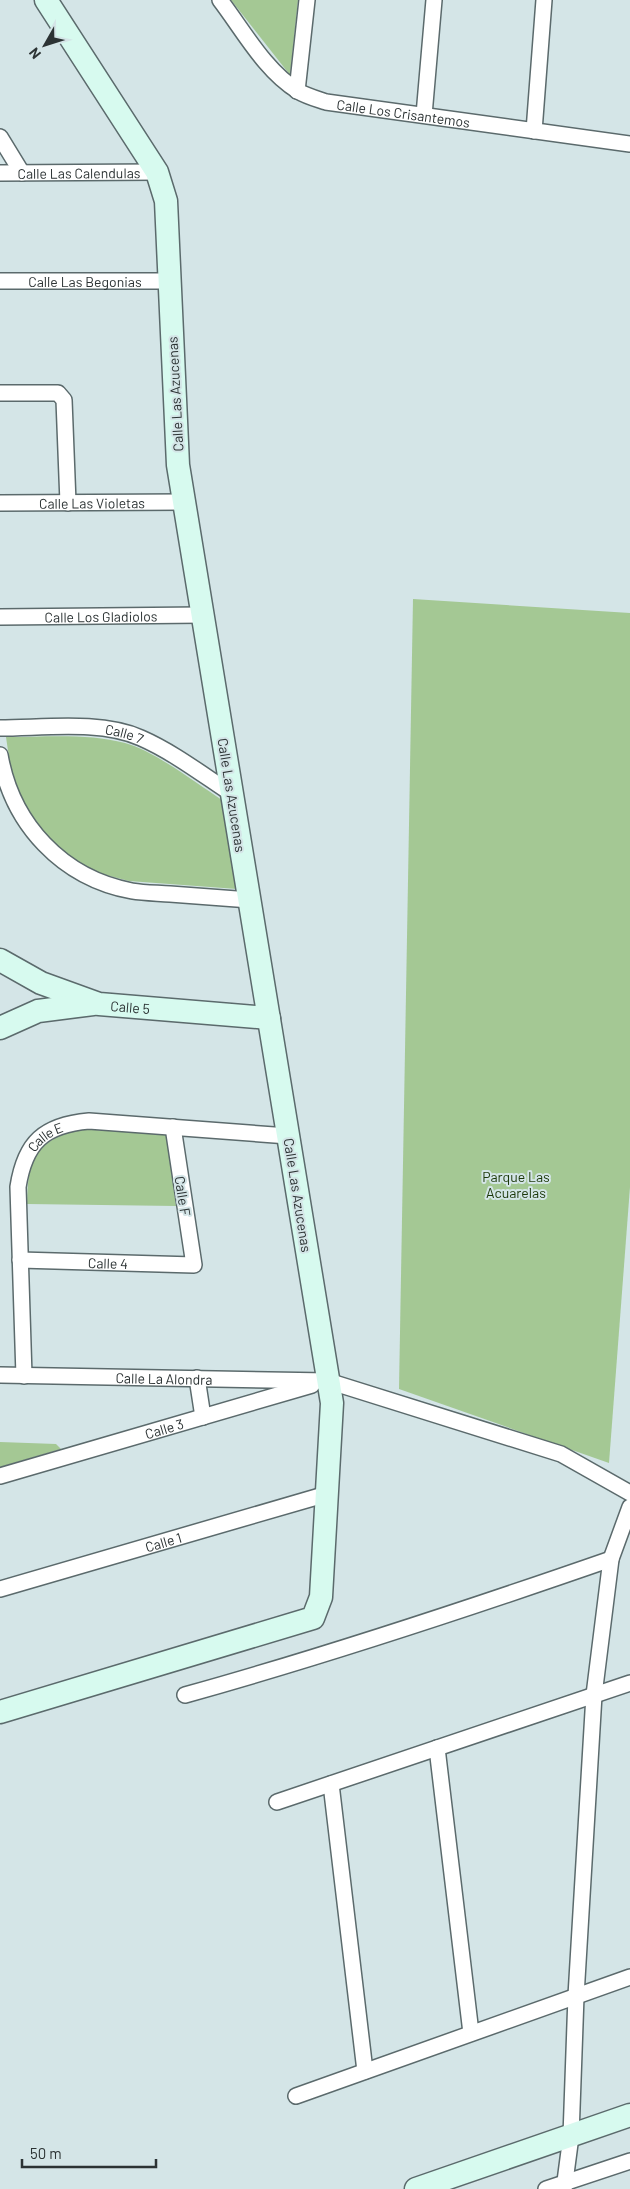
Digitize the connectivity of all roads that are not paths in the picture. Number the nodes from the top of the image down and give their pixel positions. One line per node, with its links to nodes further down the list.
1 (46, 0): 12 (street, Calle Las Azucenas)
2 (220, 0): 6 (street, Calle Los Crisantemos)
3 (307, 0): 6 (street)
4 (434, 0): 7 (street)
5 (544, 0): 8 (street)
6 (298, 91): 7 (street, Calle Los Crisantemos)
7 (424, 115): 8 (street, Calle Los Crisantemos)
8 (534, 131): 10 (street, Calle Los Crisantemos)
9 (0, 137): 11 (street)
10 (630, 144)
11 (22, 172): 12 (street, Calle Las Calendulas); 13 (street, Calle Las Calendulas)
12 (156, 172): 15 (street, Calle Las Azucenas)
13 (0, 173)
14 (0, 281): 15 (street, Calle Las Begonias)
15 (169, 281): 17 (street, Calle Las Azucenas)
16 (0, 393): 19 (street)
17 (185, 502): 19 (street, Calle Las Violetas); 20 (street, Calle Las Azucenas)
18 (0, 503): 19 (street, Calle Las Violetas)
19 (68, 503)
20 (203, 615): 21 (street, Calle Los Gladiolos); 24 (street, Calle Las Azucenas)
21 (0, 617)
22 (0, 728): 24 (street, Calle 7)
23 (0, 755): 25 (street)
24 (232, 794): 25 (street, Calle Las Azucenas)
25 (250, 900): 28 (street, Calle Las Azucenas)
26 (0, 960): 27 (street, Calle 5)
27 (99, 1004): 28 (street, Calle 5); 29 (street)
28 (269, 1018): 31 (street, Calle Las Azucenas)
29 (0, 1028)
30 (173, 1127): 31 (street, Calle E); 32 (street, Calle E); 33 (street, Calle F)
31 (288, 1136): 37 (street, Calle Las Azucenas)
32 (20, 1260): 33 (street, Calle 4); 35 (street, Calle E)
33 (194, 1265)
34 (0, 1375): 35 (street, Calle La Alondra)
35 (24, 1376): 36 (street, Calle La Alondra)
36 (197, 1378): 37 (street, Calle La Alondra); 38 (street)
37 (328, 1380): 38 (street, Calle 3); 40 (street, Calle Las Azucenas); 41 (street, Calle La Alondra)
38 (204, 1417): 39 (street, Calle 3)
39 (0, 1476)
40 (327, 1494): 44 (street, Calle 1); 48 (street, Calle Las Azucenas)
41 (630, 1494)
42 (630, 1507): 43 (street)
43 (611, 1559): 46 (street); 47 (street)
44 (0, 1589)
45 (630, 1683): 47 (street)
46 (185, 1695)
47 (594, 1695): 49 (street); 53 (street)
48 (0, 1712)
49 (437, 1748): 50 (street); 54 (street)
50 (331, 1784): 51 (street); 55 (street)
51 (277, 1802)
52 (630, 1977): 53 (street)
53 (576, 1996): 54 (street); 58 (street)
54 (471, 2033): 55 (street)
55 (365, 2071): 56 (street)
56 (296, 2096)
57 (630, 2115): 58 (street)
58 (571, 2136): 60 (street); 61 (street)
59 (630, 2162): 60 (street)
60 (564, 2186): 62 (street)
61 (416, 2189)
62 (546, 2189)

